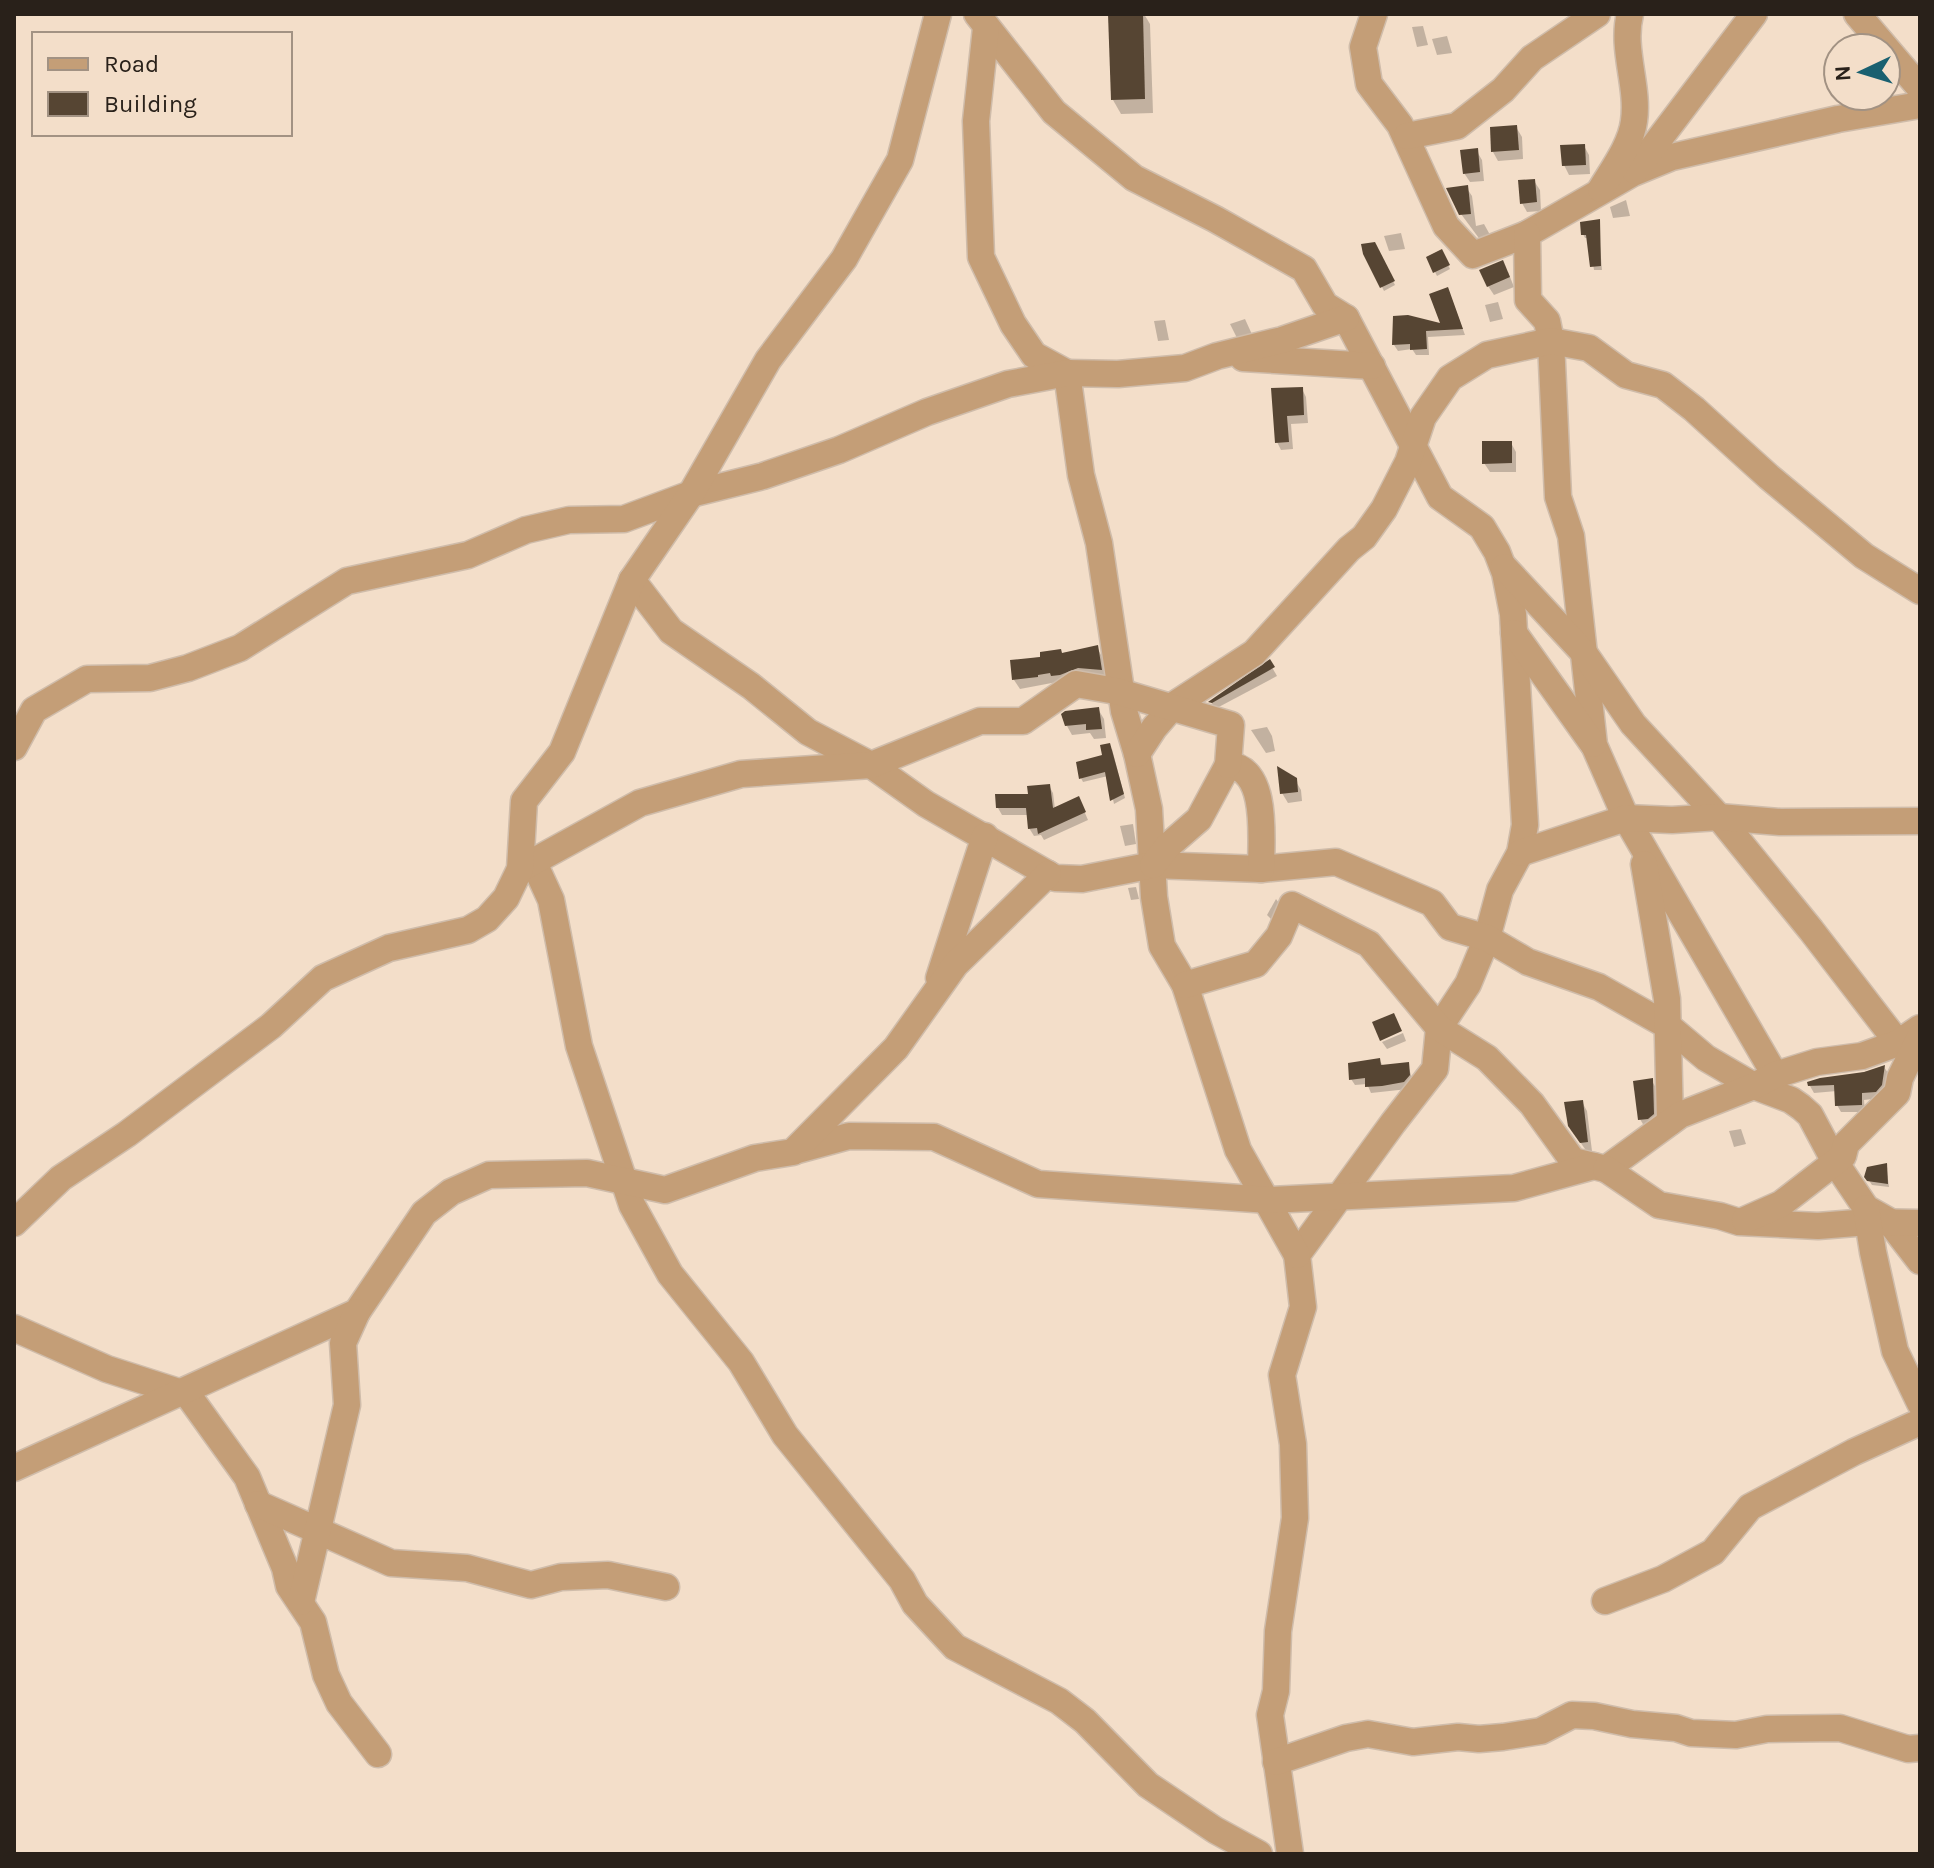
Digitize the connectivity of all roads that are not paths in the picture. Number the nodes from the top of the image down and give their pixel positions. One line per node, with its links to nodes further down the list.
1 (938, 14): 20 (street)
2 (1374, 14): 10 (street)
3 (1597, 14): 10 (street)
4 (1630, 14): 12 (street)
5 (1754, 14): 11 (street)
6 (1857, 14): 8 (street)
7 (981, 21): 14 (street); 18 (street)
8 (1920, 88)
9 (1920, 105): 11 (street)
10 (1407, 136): 13 (street)
11 (1633, 173): 12 (street)
12 (1598, 194): 13 (street)
13 (1527, 234): 15 (street)
14 (1346, 318): 16 (street); 17 (street)
15 (1551, 341): 19 (street); 23 (street); 25 (street)
16 (1217, 356): 17 (street); 18 (street)
17 (1372, 366): 19 (street)
18 (1067, 373): 20 (street); 26 (street)
19 (1414, 447): 21 (street); 27 (street)
20 (691, 494): 22 (street); 29 (street)
21 (1502, 564): 24 (street); 25 (street)
22 (632, 580): 31 (street); 40 (street)
23 (1920, 591)
24 (1514, 633): 28 (street); 38 (street)
25 (1584, 653): 28 (street); 33 (street)
26 (1121, 693): 27 (street); 30 (street); 31 (street)
27 (1172, 708): 30 (street); 32 (street)
28 (1594, 745): 34 (street)
29 (14, 747)
30 (1137, 754): 39 (street)
31 (871, 765): 36 (street); 40 (street)
32 (1228, 765): 39 (street); 41 (street)
33 (1719, 817): 34 (street); 35 (street); 48 (street)
34 (1626, 818): 37 (street); 38 (street)
35 (1920, 821)
36 (985, 836): 42 (street); 45 (street)
37 (1641, 844): 46 (street); 49 (street)
38 (1520, 853): 43 (street)
39 (1153, 865): 41 (street); 42 (street); 44 (street)
40 (527, 866): 55 (street); 60 (street)
41 (1261, 869): 43 (street)
42 (1048, 874): 45 (street)
43 (1487, 938): 46 (street); 47 (street)
44 (1185, 985): 47 (street); 57 (street)
45 (933, 997): 52 (street)
46 (1668, 1026): 49 (street); 51 (street)
47 (1439, 1028): 54 (street); 56 (street)
48 (1915, 1042): 49 (street); 50 (street)
49 (1764, 1080): 51 (street); 53 (street)
50 (1909, 1088): 53 (street)
51 (1670, 1122): 54 (street)
52 (793, 1152): 55 (street); 57 (street)
53 (1835, 1162): 58 (street); 59 (street)
54 (1600, 1167): 56 (street); 59 (street)
55 (624, 1181): 64 (street); 78 (street)
56 (1339, 1196): 57 (street); 62 (street)
57 (1266, 1200): 62 (street)
58 (1875, 1218): 59 (street); 61 (street); 63 (street); 67 (street)
59 (1739, 1222)
60 (14, 1223)
61 (1920, 1223)
62 (1297, 1255): 77 (street)
63 (1920, 1261)
64 (357, 1312): 66 (street); 71 (street)
65 (14, 1328): 66 (street)
66 (178, 1391): 69 (street); 70 (street)
67 (1920, 1403)
68 (1920, 1422): 73 (street)
69 (14, 1468)
70 (258, 1504): 71 (street); 74 (street)
71 (316, 1530): 72 (street); 74 (street)
72 (666, 1587)
73 (1605, 1601)
74 (301, 1602): 76 (street)
75 (1920, 1748): 77 (street)
76 (378, 1754)
77 (1276, 1762): 79 (street)
78 (1259, 1854)
79 (1290, 1854)

